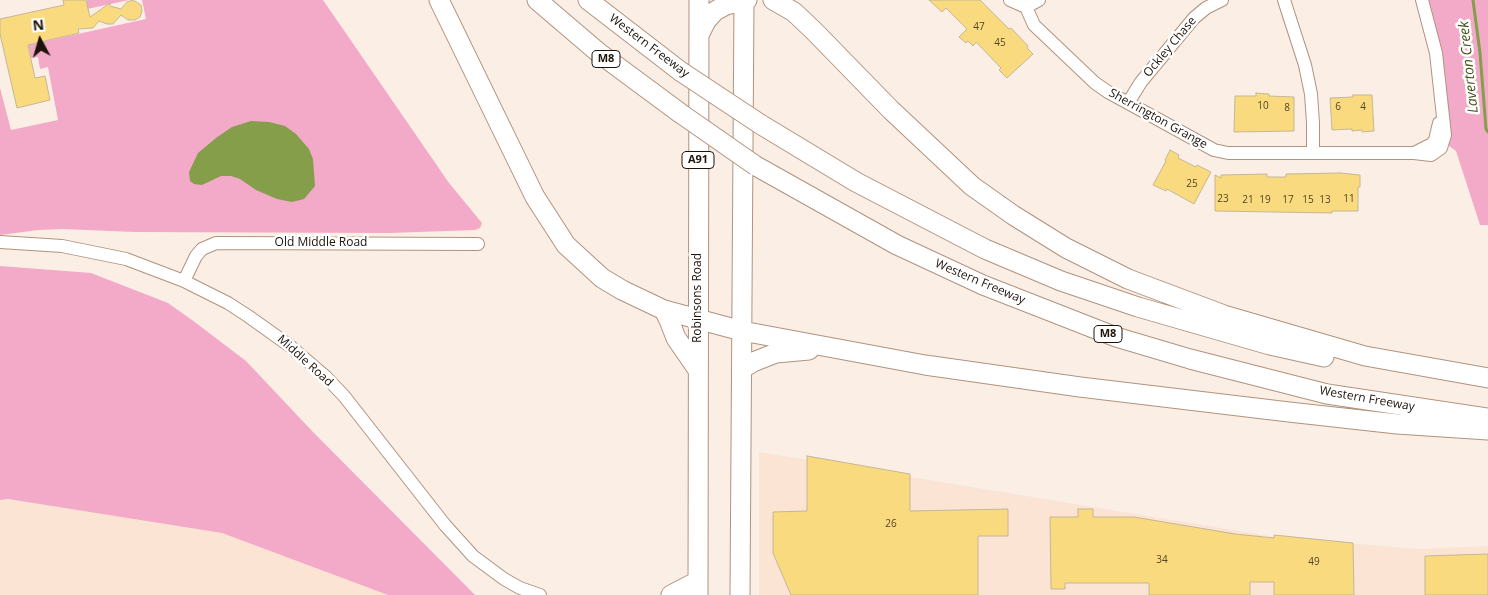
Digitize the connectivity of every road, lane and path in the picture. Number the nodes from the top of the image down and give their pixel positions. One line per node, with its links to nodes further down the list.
1 (439, 0): 19 (highway)
2 (537, 0): 26 (highway, Western Freeway / M8, bridge)
3 (588, 0): 25 (highway, Western Freeway, bridge)
4 (699, 0): 13 (highway, Robinsons Road / A91)
5 (745, 0): 13 (highway); 21 (highway)
6 (760, 0): 12 (highway)
7 (1010, 0): 11 (street, Sherrington Grange)
8 (1222, 0): 14 (street, Ockley Chase)
9 (1284, 0): 15 (street)
10 (1422, 0): 15 (street, Sherrington Grange)
11 (1031, 2): 14 (street, Sherrington Grange)
12 (777, 3): 25 (highway)
13 (698, 36): 20 (highway, Robinsons Road / A91)
14 (1128, 103): 15 (street, Sherrington Grange)
15 (1313, 152)
16 (0, 242): 18 (street, Middle Road)
17 (478, 244): 18 (street, Old Middle Road)
18 (184, 281): 29 (street, Middle Road)
19 (664, 310): 20 (highway); 24 (highway)
20 (699, 320): 21 (highway); 24 (highway, Robinsons Road / A91)
21 (742, 331): 22 (highway); 23 (highway)
22 (845, 351): 23 (highway); 27 (highway)
23 (742, 369): 31 (highway)
24 (698, 370): 28 (highway, Robinsons Road / A91)
25 (1488, 380)
26 (1488, 418)
27 (1488, 430)
28 (698, 588): 30 (highway)
29 (540, 595)
30 (671, 595)
31 (740, 595)

